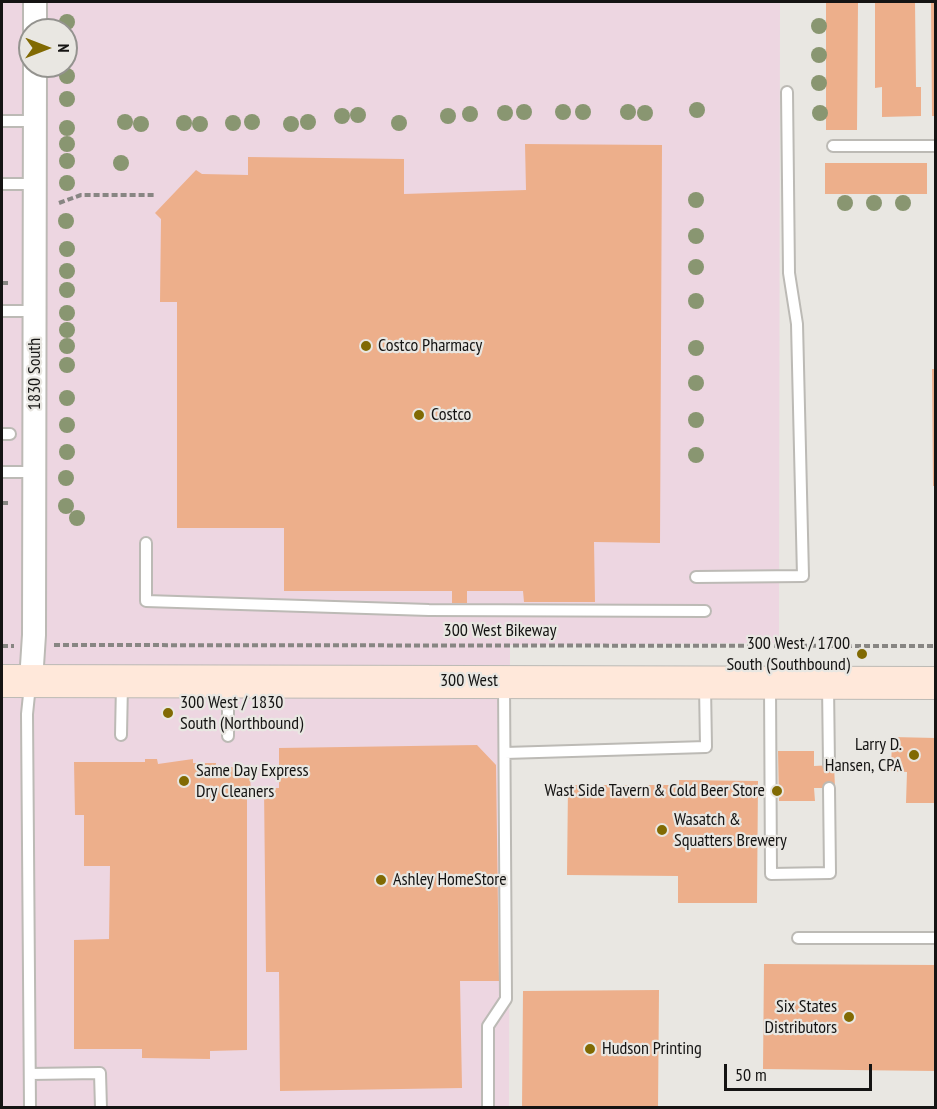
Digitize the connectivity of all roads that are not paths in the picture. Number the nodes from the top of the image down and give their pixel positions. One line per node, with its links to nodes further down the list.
1 (35, 2): 2 (street)
2 (35, 18)
3 (35, 78): 5 (street, 1830 South)
4 (786, 92): 16 (lane)
5 (35, 121): 6 (lane); 10 (street, 1830 South)
6 (2, 122)
7 (833, 146): 8 (lane)
8 (936, 146)
9 (2, 184): 10 (lane)
10 (35, 184): 12 (street, 1830 South)
11 (2, 311): 12 (lane)
12 (35, 311): 14 (street, 1830 South)
13 (2, 472): 14 (lane)
14 (34, 472): 18 (street, 1830 South)
15 (146, 543): 17 (lane)
16 (696, 576)
17 (705, 610)
18 (16, 681): 19 (main road, 300 West); 33 (lane)
19 (122, 681): 20 (main road, 300 West); 26 (lane)
20 (228, 681): 21 (main road, 300 West); 27 (lane)
21 (504, 681): 22 (main road, 300 West); 28 (lane)
22 (705, 682): 23 (main road, 300 West); 28 (lane)
23 (770, 683): 24 (main road, 300 West); 30 (lane)
24 (828, 683): 25 (main road, 300 West); 29 (lane)
25 (936, 683)
26 (121, 735)
27 (228, 736)
28 (505, 753): 36 (lane)
29 (829, 765)
30 (829, 788)
31 (798, 938): 32 (lane)
32 (936, 938)
33 (30, 1074): 34 (lane); 35 (lane)
34 (30, 1107)
35 (101, 1107)
36 (488, 1107)

